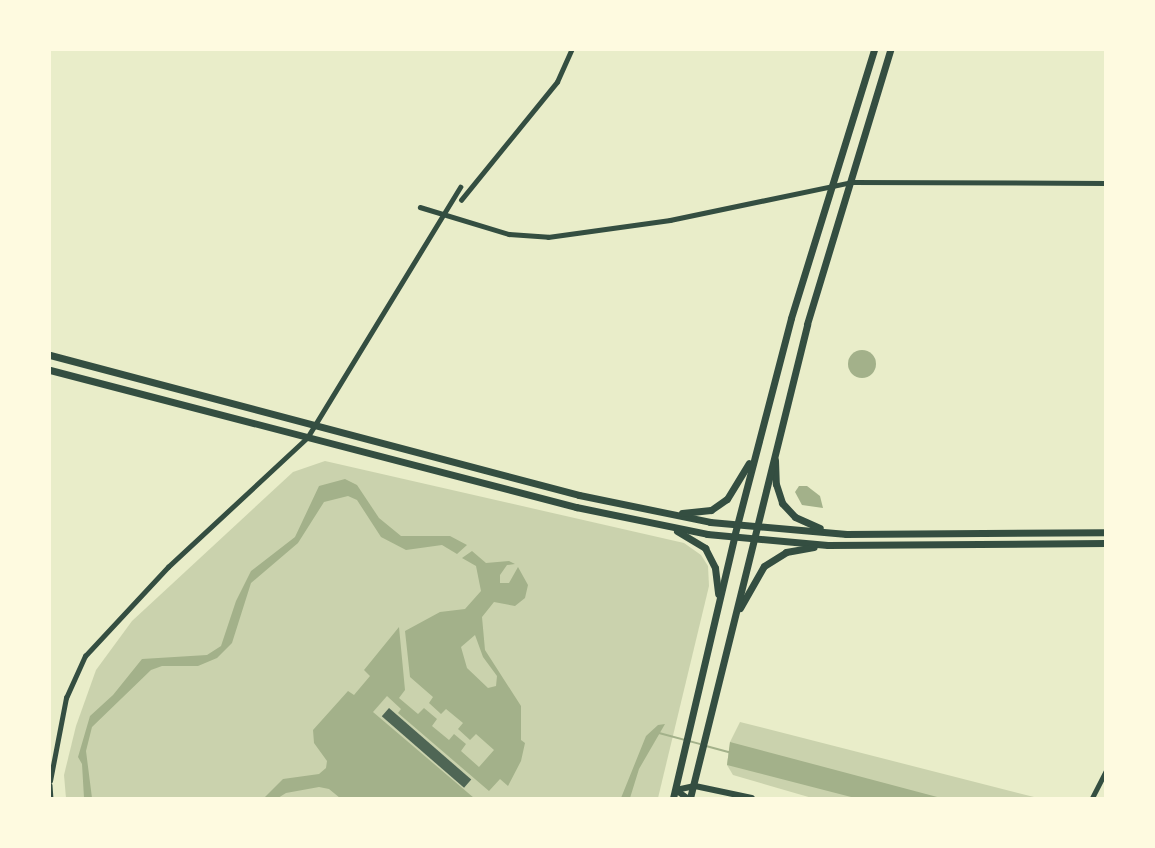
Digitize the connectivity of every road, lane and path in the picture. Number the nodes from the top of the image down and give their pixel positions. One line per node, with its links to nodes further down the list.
1 (571, 50): 8 (street)
2 (874, 50): 6 (main road)
3 (890, 50): 4 (main road)
4 (852, 182): 5 (street); 6 (street); 16 (main road)
5 (1106, 183)
6 (832, 185): 10 (street); 15 (main road)
7 (460, 187): 10 (street)
8 (461, 200)
9 (420, 207): 10 (street)
10 (445, 216): 13 (street)
11 (50, 355): 13 (main road)
12 (50, 370): 14 (main road)
13 (315, 427): 14 (street); 17 (main road)
14 (307, 438): 18 (main road); 30 (street)
15 (759, 441): 17 (main road); 19 (main road)
16 (776, 445): 20 (main road); 22 (main road)
17 (662, 513): 19 (main road)
18 (655, 523): 23 (main road); 27 (main road)
19 (737, 525): 20 (main road); 23 (main road)
20 (755, 526): 22 (main road); 24 (main road)
21 (1106, 532): 22 (main road)
22 (846, 534)
23 (734, 537): 24 (main road); 27 (main road)
24 (752, 539): 26 (main road); 28 (main road)
25 (1106, 543): 26 (main road)
26 (828, 545): 28 (main road)
27 (718, 606): 32 (main road)
28 (730, 632): 31 (main road)
29 (1106, 770): 37 (street)
30 (50, 783): 33 (street)
31 (695, 786): 32 (street); 35 (main road); 36 (street)
32 (676, 790): 34 (main road); 35 (street)
33 (51, 798)
34 (673, 798)
35 (689, 798)
36 (752, 798)
37 (1092, 798)

